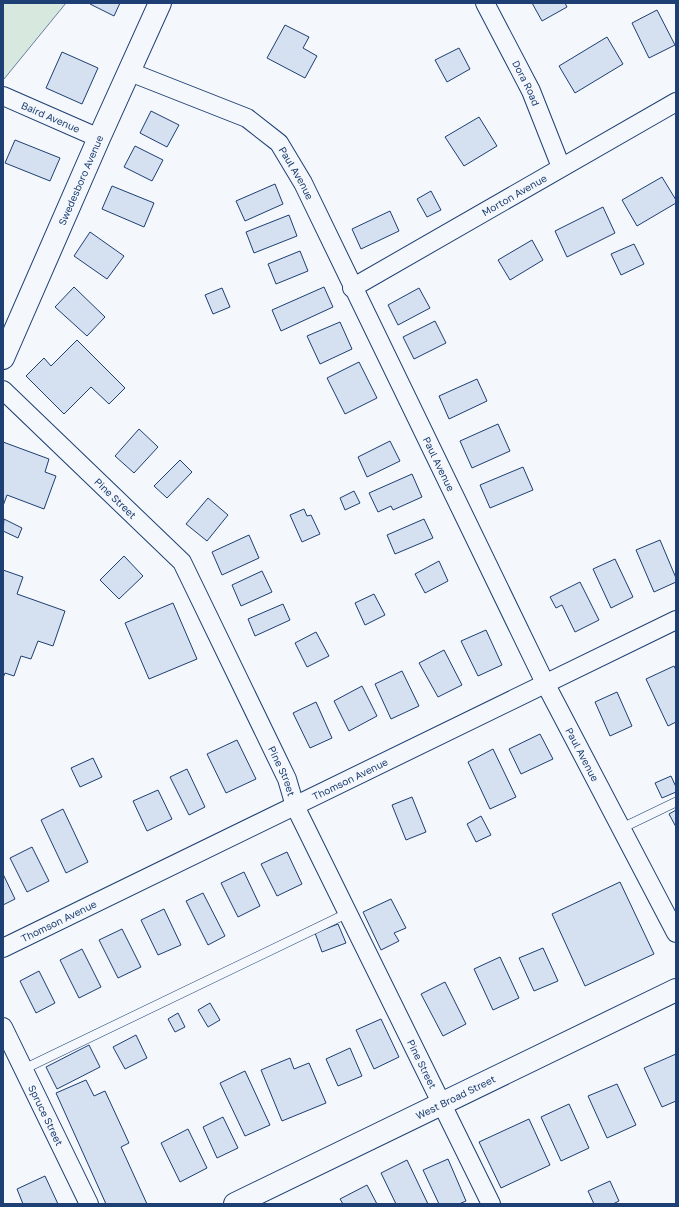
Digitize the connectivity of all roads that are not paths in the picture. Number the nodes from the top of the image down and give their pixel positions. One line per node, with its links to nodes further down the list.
1 (160, 3): 3 (main road, Swedesboro Avenue)
2 (485, 3): 7 (street, Dora Road)
3 (130, 72): 6 (main road, Swedesboro Avenue); 8 (street, Paul Avenue)
4 (3, 96): 6 (street, Baird Avenue)
5 (676, 102): 7 (street, Morton Avenue)
6 (98, 138): 9 (main road, Swedesboro Avenue)
7 (561, 166): 8 (street, Morton Avenue)
8 (352, 288): 12 (street, Paul Avenue)
9 (3, 358)
10 (3, 390): 14 (street, Pine Street)
11 (676, 620): 12 (street, Thomson Avenue)
12 (545, 683): 14 (street, Thomson Avenue); 15 (street, Paul Avenue)
13 (676, 802): 15 (lane)
14 (295, 806): 16 (street, Pine Street); 18 (street, Thomson Avenue)
15 (622, 828): 17 (street, Paul Avenue)
16 (348, 913): 21 (lane); 22 (street, Pine Street)
17 (676, 933)
18 (3, 948)
19 (676, 990): 22 (main road, West Broad Street)
20 (3, 1027): 21 (street, Spruce Street)
21 (24, 1069): 23 (street, Spruce Street)
22 (441, 1104): 24 (main road, West Broad Street); 25 (street, Pine Street)
23 (89, 1204)
24 (235, 1204)
25 (491, 1204)

